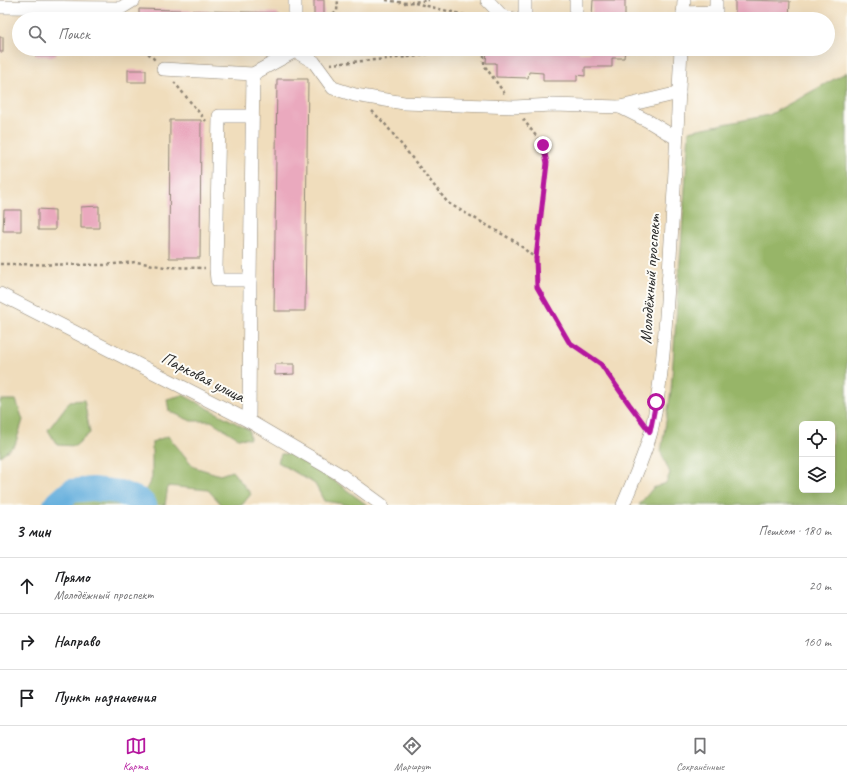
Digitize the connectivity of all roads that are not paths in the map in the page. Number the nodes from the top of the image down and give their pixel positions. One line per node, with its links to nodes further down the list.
1 (134, 0): 8 (street)
2 (295, 0): 10 (street)
3 (488, 0): 11 (street)
4 (525, 0): 12 (street)
5 (576, 0): 13 (street)
6 (684, 0): 14 (street)
7 (716, 0): 15 (street)
8 (48, 4): 9 (street)
9 (0, 7)
10 (295, 12)
11 (499, 12)
12 (525, 12)
13 (576, 12)
14 (683, 12)
15 (716, 12)
16 (284, 56): 20 (street)
17 (304, 56): 22 (street)
18 (681, 56): 21 (street, Молодёжный проспект)
19 (163, 69): 20 (street)
20 (253, 74): 23 (street)
21 (679, 93): 22 (street); 24 (street, Молодёжный проспект)
22 (620, 107): 24 (street)
23 (252, 116): 25 (street); 25 (street)
24 (676, 138): 29 (street, Молодёжный проспект)
25 (250, 280): 27 (street)
26 (0, 294): 27 (street, Парковая улица)
27 (249, 421): 28 (street, Парковая улица)
28 (382, 505)
29 (623, 505)

